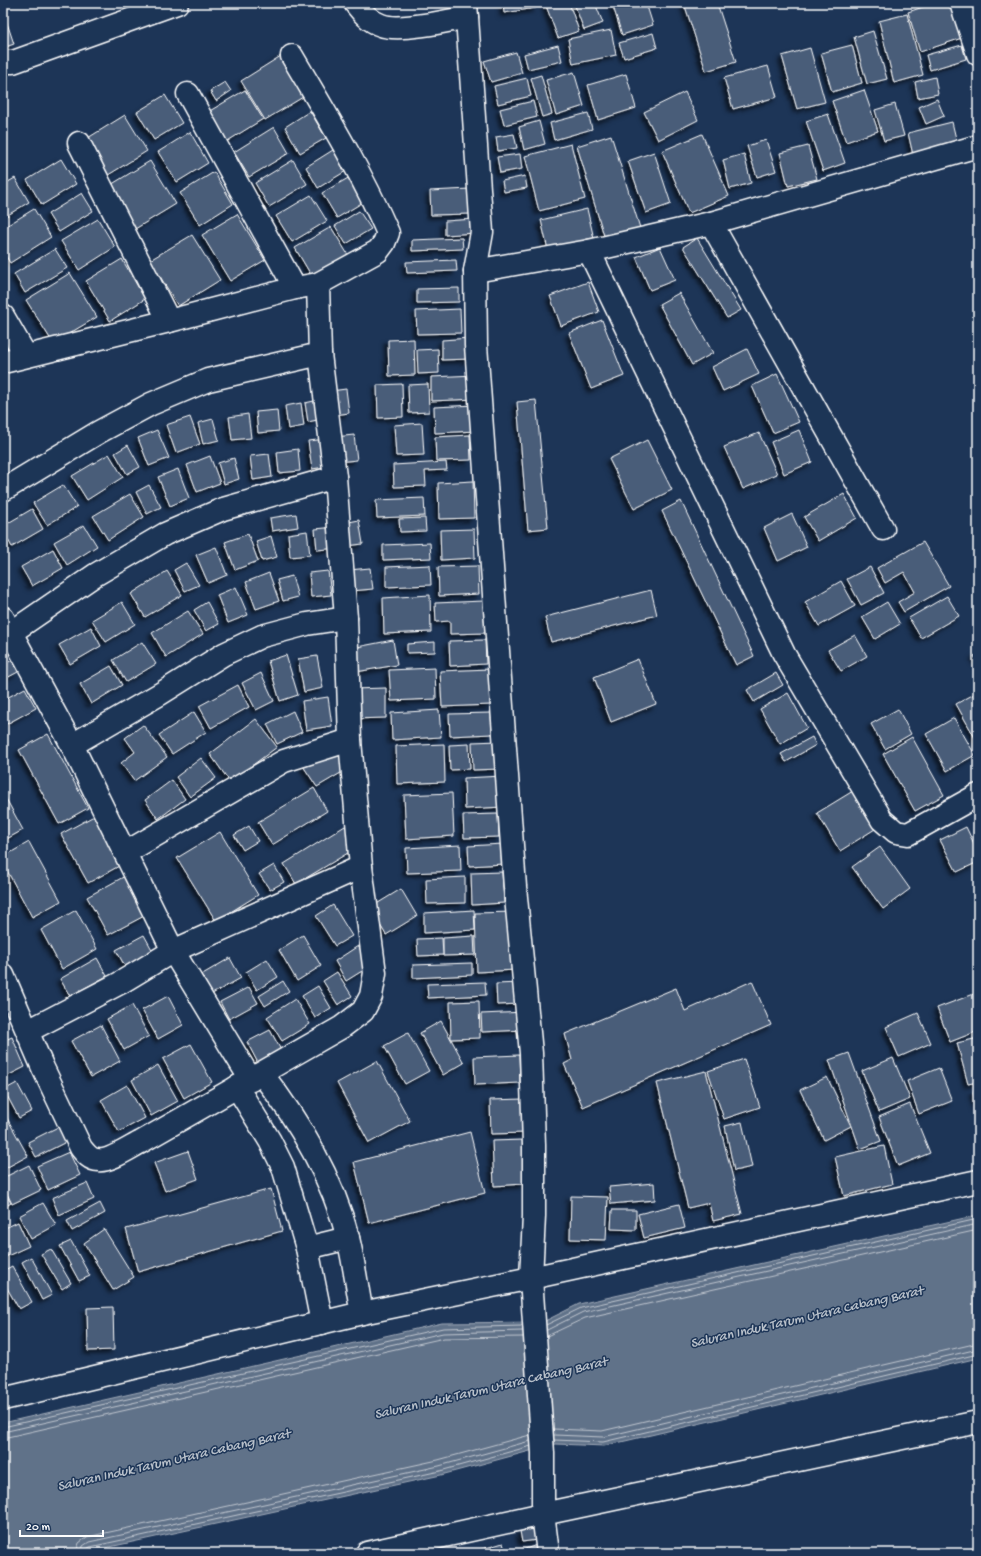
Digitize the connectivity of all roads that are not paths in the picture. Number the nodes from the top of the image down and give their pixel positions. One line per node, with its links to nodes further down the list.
1 (177, 3): 7 (street)
2 (355, 3): 4 (street)
3 (960, 3): 5 (street)
4 (467, 10): 13 (street)
5 (978, 54)
6 (292, 56): 14 (street)
7 (3, 62)
8 (188, 94): 15 (street)
9 (79, 143): 17 (street)
10 (978, 146): 11 (street)
11 (711, 223): 12 (street); 23 (street)
12 (589, 251): 13 (street); 28 (street)
13 (475, 271): 40 (street)
14 (318, 284): 15 (street); 18 (street)
15 (295, 288): 17 (street)
16 (3, 316): 19 (street)
17 (169, 321): 19 (street)
18 (320, 354): 21 (street); 22 (street)
19 (26, 356): 20 (street)
20 (3, 362)
21 (335, 477): 24 (street); 25 (street)
22 (3, 490)
23 (883, 529)
24 (346, 618): 26 (street); 27 (street)
25 (7, 625): 27 (street)
26 (350, 740): 29 (street); 30 (street)
27 (72, 744): 29 (street)
28 (978, 795)
29 (125, 853): 31 (street)
30 (361, 867): 31 (street); 34 (street)
31 (173, 951): 33 (street); 34 (street)
32 (3, 975): 33 (street)
33 (28, 1031): 34 (street)
34 (250, 1080): 35 (street); 36 (street)
35 (314, 1155): 36 (street); 38 (street)
36 (283, 1167): 39 (street)
37 (978, 1181): 40 (street)
38 (348, 1238): 39 (street); 41 (street)
39 (307, 1248): 42 (street)
40 (531, 1278): 41 (street); 45 (street)
41 (362, 1313): 42 (street)
42 (322, 1323): 43 (street)
43 (3, 1399)
44 (978, 1422): 45 (street)
45 (543, 1514): 46 (street); 47 (street)
46 (367, 1553)
47 (548, 1553)

